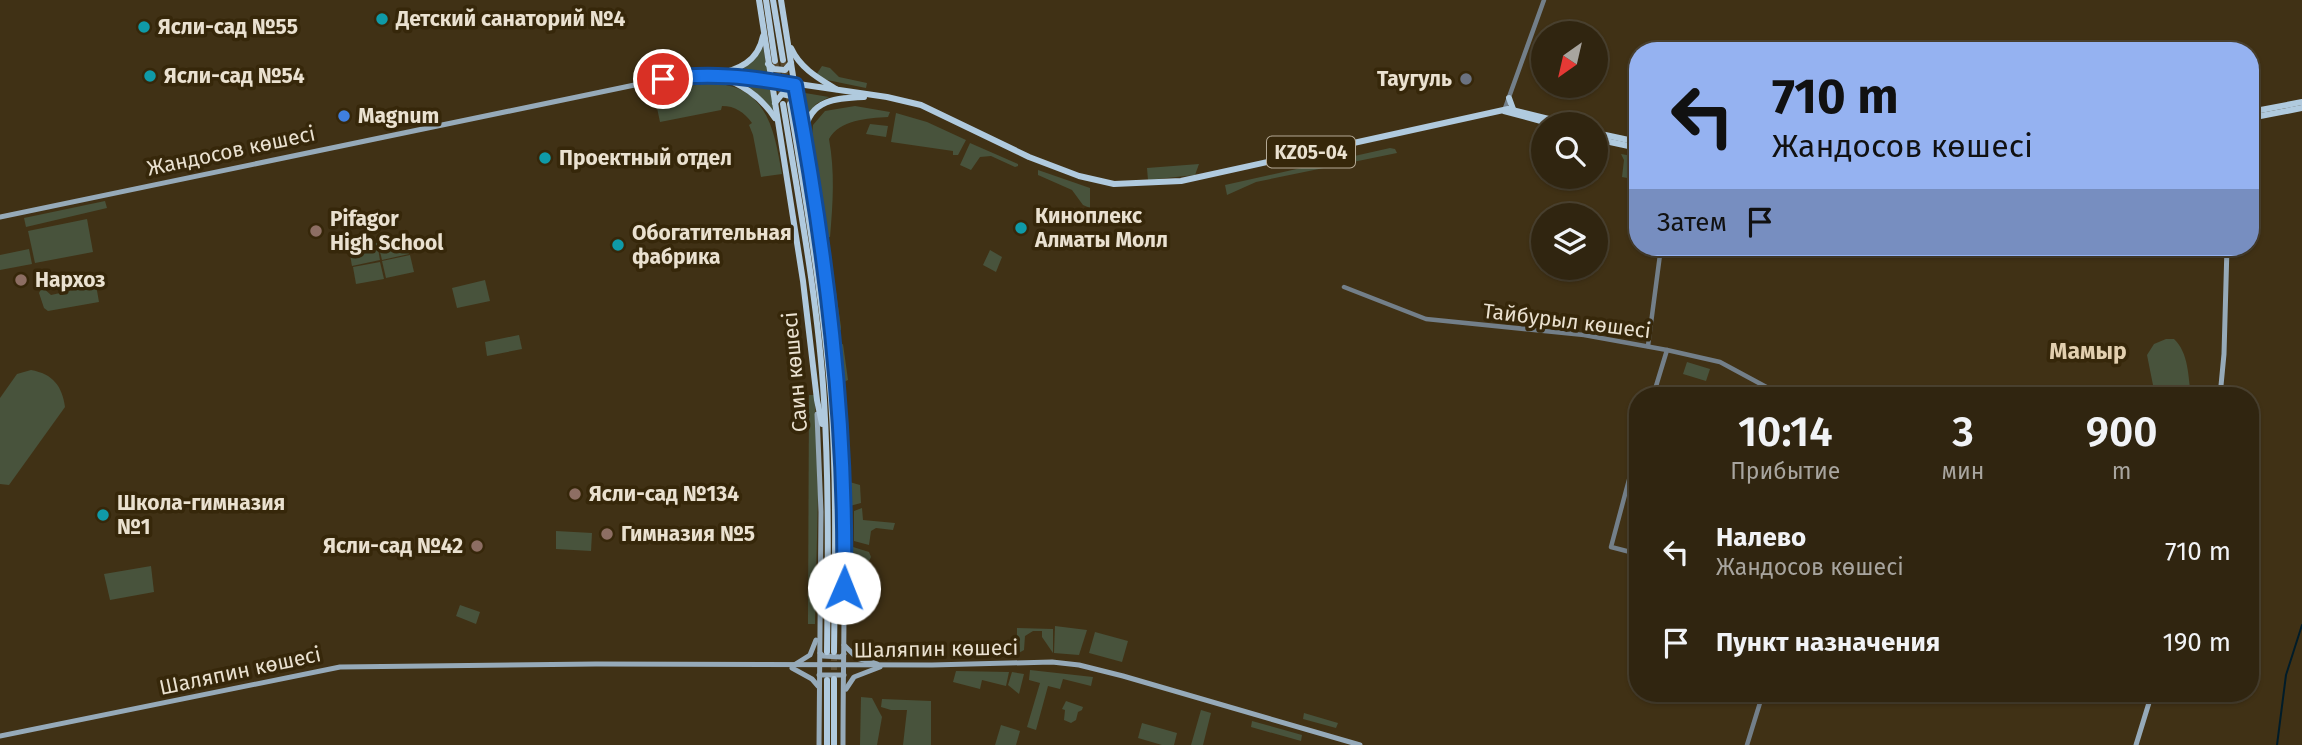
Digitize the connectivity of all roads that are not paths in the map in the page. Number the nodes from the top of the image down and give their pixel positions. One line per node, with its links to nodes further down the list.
1 (759, 0): 6 (main road, Саин көшесі)
2 (766, 0): 8 (main road, Саин көшесі)
3 (773, 0): 8 (main road, Саин көшесі)
4 (781, 0): 7 (main road, Саин көшесі)
5 (1544, 0): 15 (street)
6 (764, 30): 8 (main road, Саин көшесі); 10 (main road)
7 (787, 36): 9 (main road, Саин көшесі); 13 (main road)
8 (776, 62): 9 (main road); 11 (main road, Саин көшесі)
9 (791, 62): 12 (main road, Саин көшесі)
10 (716, 75): 11 (main road, Жандосов көшесі); 27 (main road); 33 (main road, Жандосов көшесі)
11 (771, 80): 12 (main road, Жандосов көшесі / KZ05-04); 18 (main road, Саин көшесі)
12 (795, 85): 13 (main road, Жандосов көшесі / KZ05-04); 16 (main road, Саин көшесі)
13 (841, 91): 14 (main road, Жандосов көшесі / KZ05-04); 25 (main road, Жандосов көшесі / KZ05-04)
14 (864, 97): 25 (main road, Жандосов көшесі / KZ05-04); 30 (main road)
15 (1509, 98): 20 (main road); 21 (street)
16 (798, 101): 18 (main road); 30 (main road, Саин көшесі)
17 (2302, 102): 23 (main road)
18 (774, 103): 27 (main road, Саин көшесі)
19 (2302, 108): 24 (main road)
20 (1515, 110): 21 (main road, Жандосов көшесі / KZ05-04); 22 (main road, Жандосов көшесі / KZ05-04)
21 (1504, 111): 25 (main road, Жандосов көшесі / KZ05-04); 26 (main road, Жандосов көшесі / KZ05-04)
22 (1531, 114)
23 (2259, 114)
24 (2259, 115)
25 (949, 118)
26 (1531, 118)
27 (778, 128): 39 (main road, Саин көшесі)
28 (1608, 136): 29 (main road)
29 (1629, 140)
30 (805, 141): 40 (main road, Саин көшесі)
31 (1608, 142): 32 (main road)
32 (1629, 146)
33 (0, 217)
34 (1660, 256): 41 (street)
35 (2227, 256): 45 (main road)
36 (1344, 286): 41 (street, Тайбурыл көшесі)
37 (813, 298): 38 (main road, Саин көшесі); 39 (main road); 49 (main road, Саин көшесі)
38 (821, 303): 40 (main road); 48 (main road, Саин көшесі)
39 (809, 326): 47 (main road, Саин көшесі)
40 (832, 335): 46 (main road, Саин көшесі)
41 (1648, 346): 42 (street, Тайбурыл көшесі)
42 (1667, 350): 43 (street); 44 (street, Тайбурыл көшесі)
43 (1656, 387)
44 (1766, 387)
45 (2221, 387)
46 (837, 390): 48 (main road); 53 (main road, Саин көшесі)
47 (817, 400): 49 (main road); 52 (main road, Саин көшесі)
48 (833, 430): 54 (main road, Саин көшесі)
49 (825, 436): 54 (main road, Саин көшесі)
50 (1629, 480): 51 (street)
51 (1629, 552)
52 (819, 626): 54 (main road, Саин көшесі); 56 (main road)
53 (844, 645): 55 (main road, Саин көшесі); 59 (main road)
54 (827, 652): 55 (main road); 57 (main road, Саин көшесі)
55 (844, 654): 58 (main road, Саин көшесі)
56 (789, 666): 57 (main road, Шаляпин көшесі); 62 (main road); 66 (main road, Шаляпин көшесі)
57 (820, 666): 58 (main road, Шаляпин көшесі); 60 (main road, Саин көшесі)
58 (844, 666): 59 (main road, Шаляпин көшесі); 61 (main road, Саин көшесі)
59 (884, 666): 63 (main road); 71 (main road, Шаляпин көшесі)
60 (819, 675): 61 (main road); 62 (main road, Саин көшесі)
61 (844, 675): 63 (main road, Саин көшесі)
62 (819, 687): 67 (main road, Саин көшесі)
63 (843, 699): 70 (main road, Саин көшесі)
64 (1760, 702): 72 (street)
65 (2149, 702): 73 (main road)
66 (0, 736)
67 (819, 745)
68 (827, 745): 69 (main road)
69 (834, 745)
70 (843, 745)
71 (1360, 745)
72 (1747, 745)
73 (2136, 745)

